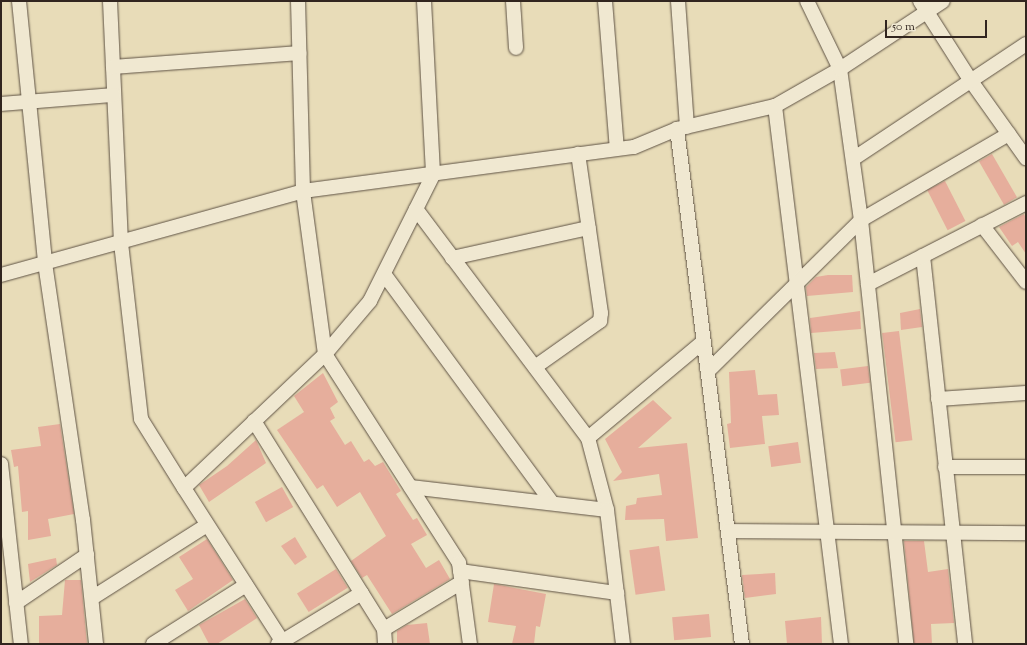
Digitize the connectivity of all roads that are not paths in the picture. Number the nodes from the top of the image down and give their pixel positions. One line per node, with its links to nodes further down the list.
1 (19, 1): 18 (street)
2 (110, 1): 14 (street)
3 (298, 1): 13 (street)
4 (424, 1): 27 (street)
5 (514, 1): 12 (street)
6 (605, 1): 23 (street)
7 (678, 1): 21 (street)
8 (807, 1): 15 (street)
9 (943, 1): 10 (street)
10 (923, 6): 15 (street); 16 (street)
11 (1026, 44): 16 (street)
12 (516, 48)
13 (299, 53): 14 (street); 28 (street)
14 (113, 67): 17 (street)
15 (840, 69): 20 (street); 26 (street)
16 (971, 81): 22 (street); 26 (street)
17 (114, 95): 18 (street); 34 (street)
18 (29, 103): 19 (street); 37 (street)
19 (1, 104)
20 (775, 106): 21 (street); 40 (street)
21 (682, 128): 23 (street); 43 (street)
22 (1009, 134): 25 (street); 31 (street)
23 (617, 149): 24 (street)
24 (578, 154): 27 (street); 33 (street)
25 (1026, 158)
26 (853, 159): 31 (street)
27 (433, 175): 28 (street); 30 (street)
28 (303, 191): 34 (street); 44 (street)
29 (1026, 203): 32 (street)
30 (416, 210): 36 (street); 38 (street)
31 (861, 220): 40 (street); 42 (street)
32 (982, 225): 35 (street); 41 (street)
33 (589, 228): 36 (street); 45 (street)
34 (121, 243): 37 (street); 55 (street)
35 (923, 256): 42 (street); 48 (street)
36 (452, 258): 45 (street)
37 (45, 263): 39 (street); 64 (street)
38 (384, 274): 44 (street); 56 (street)
39 (1, 275)
40 (796, 282): 46 (street); 61 (street)
41 (1026, 282)
42 (868, 284): 60 (street)
43 (704, 341): 46 (street); 50 (street)
44 (325, 354): 49 (street); 54 (street)
45 (535, 367): 50 (street)
46 (708, 371): 59 (street)
47 (1026, 394): 48 (street)
48 (938, 400): 52 (street)
49 (254, 421): 55 (street); 67 (street)
50 (588, 438): 57 (street)
51 (1, 464): 70 (street)
52 (946, 467): 53 (street); 63 (street)
53 (1026, 467)
54 (411, 487): 56 (street); 65 (street)
55 (184, 488): 58 (street)
56 (552, 503): 57 (street)
57 (607, 510): 68 (street)
58 (207, 525): 66 (street); 69 (street)
59 (728, 531): 61 (street); 79 (street)
60 (894, 531): 61 (street); 63 (street); 81 (street)
61 (827, 532): 80 (street)
62 (1026, 533): 63 (street)
63 (953, 534): 82 (street)
64 (87, 555): 69 (street); 70 (street)
65 (461, 576): 68 (street); 71 (street); 77 (street)
66 (246, 585): 72 (street); 75 (street)
67 (362, 593): 71 (street); 72 (street)
68 (617, 593): 78 (street)
69 (92, 598): 74 (street)
70 (16, 603): 73 (street)
71 (384, 629): 76 (street)
72 (281, 643)
73 (21, 644)
74 (96, 644)
75 (153, 644)
76 (385, 644)
77 (470, 644)
78 (623, 644)
79 (742, 644)
80 (841, 644)
81 (906, 644)
82 (965, 644)

